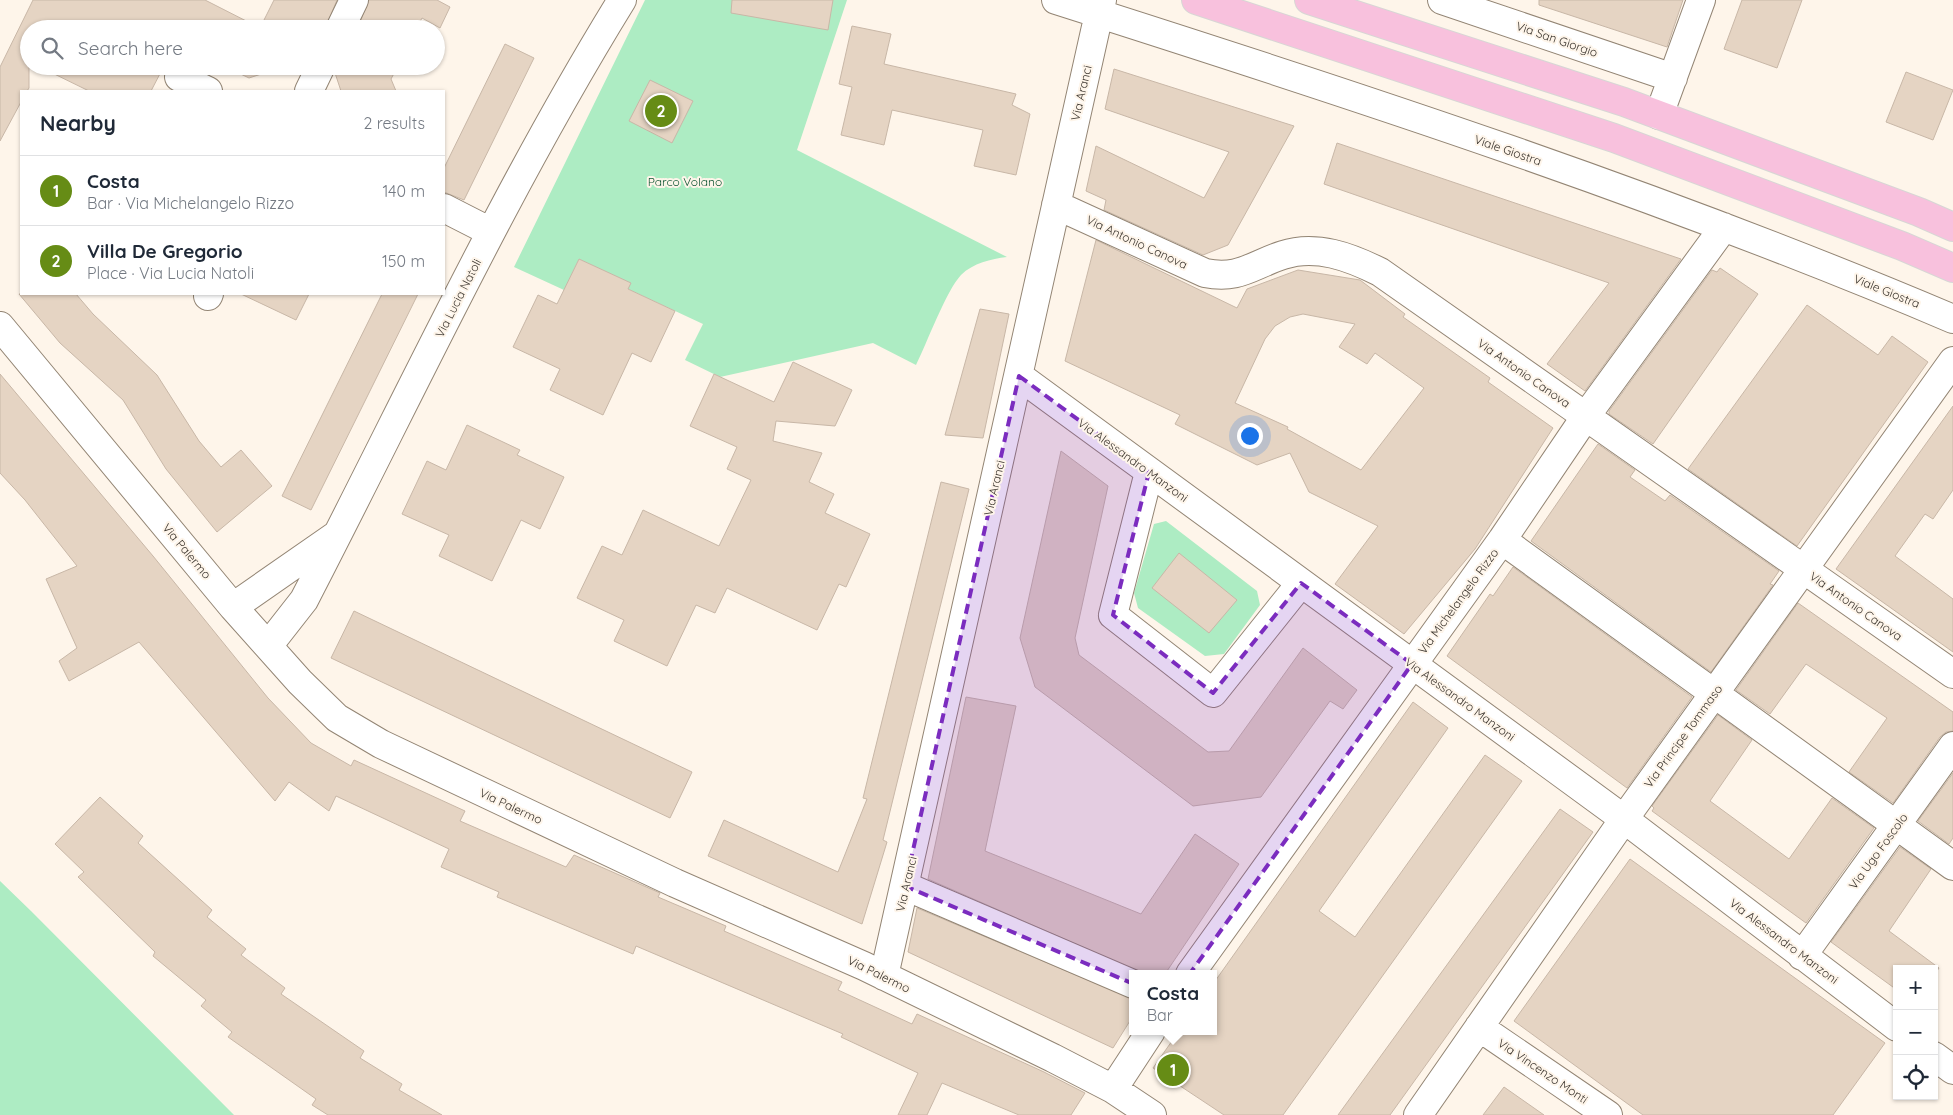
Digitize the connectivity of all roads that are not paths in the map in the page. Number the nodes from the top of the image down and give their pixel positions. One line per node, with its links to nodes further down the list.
1 (354, 0): 10 (street)
2 (598, 0): 11 (street)
3 (622, 0): 11 (street)
4 (1056, 0): 9 (street, Viale Giostra)
5 (1196, 0): 23 (main road)
6 (1309, 0): 17 (main road)
7 (1442, 0): 14 (street, Via San Giorgio)
8 (1701, 0): 14 (street)
9 (1100, 7): 18 (street, Via Aranci); 20 (street, Viale Giostra)
10 (344, 20)
11 (582, 64): 22 (street, Via Lucia Natoli)
12 (317, 75): 16 (street)
13 (179, 77): 15 (street)
14 (1673, 78): 17 (street)
15 (206, 90)
16 (309, 90)
17 (1659, 115): 21 (main road)
18 (1056, 205): 27 (street, Via Aranci); 28 (street, Via Antonio Canova)
19 (445, 209): 22 (street)
20 (1724, 227): 24 (street, Viale Giostra); 28 (street, Via Michelangelo Rizzo)
21 (1953, 227)
22 (491, 232): 30 (street, Via Lucia Natoli)
23 (1953, 268)
24 (1953, 318)
25 (0, 326): 34 (street, Via Palermo)
26 (1953, 361): 32 (street, Via Principe Tommaso)
27 (1019, 376): 29 (street, Via Alessandro Manzoni); 43 (street, Via Aranci)
28 (1586, 416): 31 (street, Via Michelangelo Rizzo); 32 (street, Via Antonio Canova)
29 (1149, 472): 33 (street, Via Alessandro Manzoni); 33 (street)
30 (339, 534): 34 (street); 35 (street, Via Lucia Natoli)
31 (1502, 540): 36 (street, Via Michelangelo Rizzo); 38 (street)
32 (1804, 569): 37 (street, Via Antonio Canova); 38 (street, Via Principe Tommaso)
33 (1301, 583): 36 (street, Via Alessandro Manzoni)
34 (234, 607): 35 (street, Via Palermo)
35 (268, 646): 46 (street, Via Palermo)
36 (1412, 664): 40 (street, Via Alessandro Manzoni); 45 (street, Via Michelangelo Rizzo)
37 (1953, 674)
38 (1714, 693): 40 (street, Via Principe Tommaso); 41 (street)
39 (1953, 746): 41 (street, Via Ugo Foscolo)
40 (1624, 819): 44 (street, Via Alessandro Manzoni); 49 (street, Via Principe Tommaso)
41 (1896, 825): 42 (street); 44 (street, Via Ugo Foscolo)
42 (1953, 866)
43 (905, 886): 46 (street, Via Aranci); 47 (street)
44 (1802, 956): 48 (street, Via Alessandro Manzoni)
45 (1193, 970)
46 (884, 976): 53 (street, Via Palermo)
47 (1129, 982)
48 (1893, 1024)
49 (1479, 1027): 55 (street, Via Principe Tommaso); 56 (street, Via Vincenzo Monti)
50 (1148, 1035): 53 (street)
51 (1938, 1059): 52 (street)
52 (1953, 1070)
53 (1113, 1090): 54 (street, Via Palermo)
54 (1152, 1115)
55 (1418, 1115)
56 (1608, 1115)

